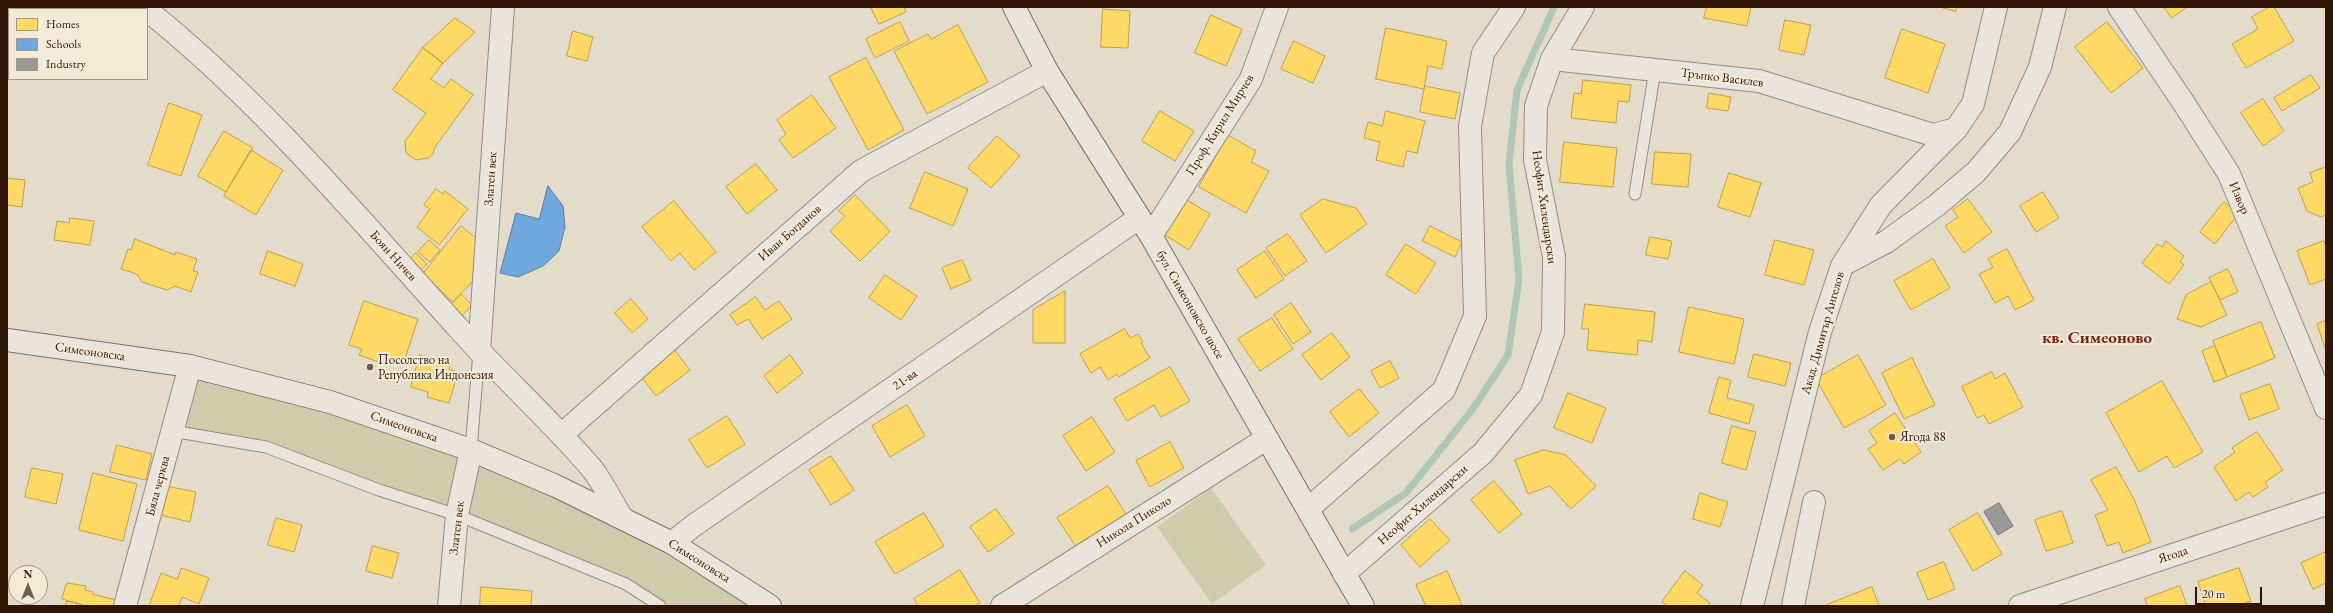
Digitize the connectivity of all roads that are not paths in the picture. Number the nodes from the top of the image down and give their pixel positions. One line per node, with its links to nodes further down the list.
1 (503, 7): 18 (street, Златен век)
2 (1014, 7): 12 (street, бул. Симеоновско шосе)
3 (1277, 7): 15 (street, Проф. Кирил Мирчев)
4 (1514, 7): 27 (street)
5 (1583, 7): 10 (street, Неофит Хилендарски)
6 (1996, 7): 13 (street, Акад. Димитър Ангелов)
7 (2055, 7): 16 (street)
8 (2119, 7): 20 (street, Извор)
9 (148, 12): 18 (street, Боян Ничев)
10 (1552, 59): 11 (street, Тръпко Василев); 31 (street, Неофит Хилендарски)
11 (1655, 70): 13 (street, Тръпко Василев); 14 (lane)
12 (1047, 71): 15 (street, бул. Симеоновско шосе); 22 (street, Иван Богданов)
13 (1956, 129): 16 (street, Акад. Димитър Ангелов)
14 (1635, 194)
15 (1145, 227): 23 (street, бул. Симеоновско шосе); 30 (street, 21-ва)
16 (1842, 266): 38 (street, Акад. Димитър Ангелов)
17 (7, 340): 19 (street, Симеоновска)
18 (479, 351): 22 (street, Боян Ничев); 24 (lane)
19 (190, 366): 21 (street, Бяла черква); 24 (street, Симеоновска)
20 (2326, 408)
21 (172, 431): 28 (lane); 32 (street, Бяла черква)
22 (561, 435): 29 (street, Боян Ничев)
23 (1266, 439): 27 (street, бул. Симеоновско шосе); 36 (street, Никола Пиколо)
24 (471, 450): 28 (street, Златен век); 29 (street, Симеоновска)
25 (1814, 502): 39 (street)
26 (2326, 504): 40 (street, Ягода)
27 (1308, 509): 31 (street, бул. Симеоновско шосе)
28 (457, 515): 33 (street, Златен век); 34 (lane)
29 (622, 518): 30 (street, Симеоновска)
30 (672, 543): 35 (street, Симеоновска)
31 (1344, 574): 37 (street, бул. Симеоновско шосе)
32 (125, 606)
33 (449, 606)
34 (660, 606)
35 (770, 606)
36 (1002, 606)
37 (1363, 606)
38 (1752, 606)
39 (1793, 606)
40 (2020, 606)

